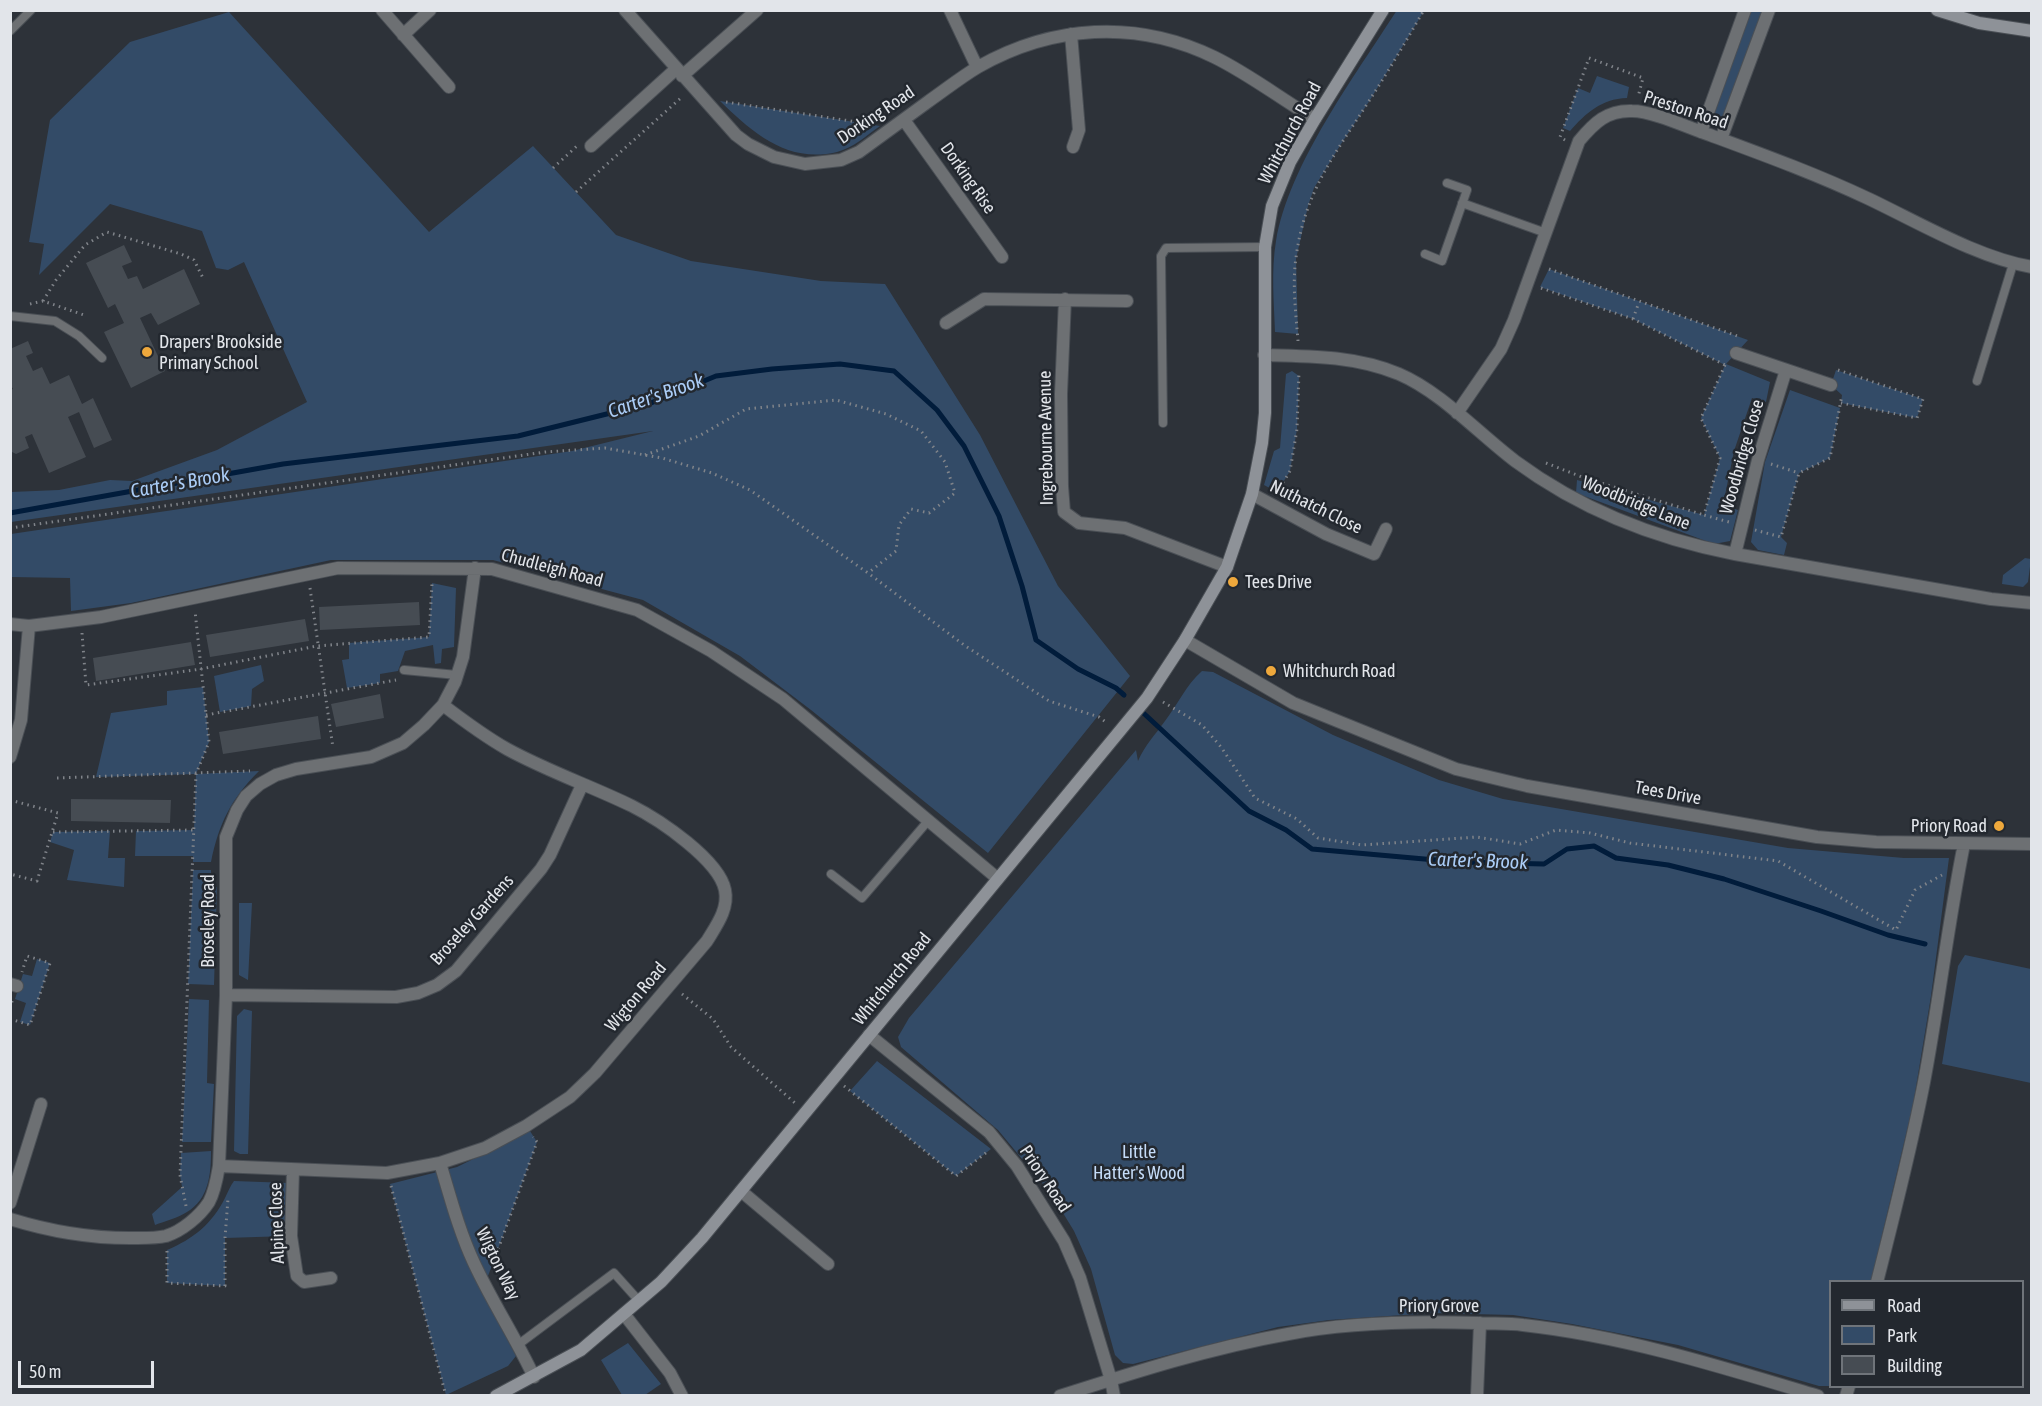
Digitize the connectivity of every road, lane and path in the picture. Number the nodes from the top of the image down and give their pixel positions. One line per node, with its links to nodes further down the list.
1 (32, 10): 13 (lane)
2 (382, 10): 15 (street)
3 (430, 10): 15 (street)
4 (625, 10): 17 (street, Dorking Road)
5 (757, 10): 17 (street)
6 (950, 10): 16 (street)
7 (1383, 10): 22 (street, Whitchurch Road)
8 (1424, 10): 51 (path)
9 (1745, 10): 25 (street)
10 (1769, 10): 26 (street)
11 (1937, 10): 12 (street)
12 (2031, 30)
13 (10, 31)
14 (1071, 34): 16 (street, Dorking Road); 22 (street, Dorking Road); 29 (street)
15 (403, 35): 18 (street)
16 (977, 68): 23 (street, Dorking Road)
17 (679, 72): 19 (street, Dorking Road); 28 (street)
18 (449, 87)
19 (692, 87): 20 (street, Dorking Road); 31 (path)
20 (702, 98): 24 (path); 24 (street, Dorking Road)
21 (1634, 111): 25 (street, Preston Road); 27 (street, Preston Road); 27 (path)
22 (1314, 119): 34 (street, Whitchurch Road)
23 (904, 120): 24 (street, Dorking Road); 36 (street, Dorking Rise)
24 (893, 128)
25 (1701, 132): 26 (street, Preston Road)
26 (1721, 139): 38 (street, Preston Road)
27 (1578, 145): 33 (street, Preston Road)
28 (591, 146)
29 (1073, 147)
30 (1447, 183): 32 (lane)
31 (576, 192)
32 (1462, 203): 33 (lane); 35 (lane)
33 (1546, 233): 37 (street, Preston Road)
34 (1265, 247): 50 (street, Whitchurch Road); 59 (lane)
35 (1425, 254)
36 (1002, 257)
37 (1535, 264): 41 (street, Preston Road); 45 (path)
38 (2013, 264): 39 (street, Preston Road); 55 (lane)
39 (2031, 267)
40 (204, 280): 43 (path)
41 (1527, 283): 47 (path); 58 (street, Preston Road)
42 (1065, 299): 44 (street); 48 (street); 70 (street, Ingrebourne Avenue)
43 (43, 301)
44 (1127, 301)
45 (1639, 302): 47 (path); 49 (path)
46 (10, 316): 52 (lane)
47 (1633, 319): 49 (path)
48 (946, 323)
49 (1736, 353): 53 (street)
50 (1264, 356): 51 (street, Woodbridge Lane); 64 (street, Whitchurch Road)
51 (1299, 356): 58 (street, Woodbridge Lane); 65 (path)
52 (102, 358)
53 (1786, 370): 56 (street); 61 (street, Woodbridge Close)
54 (1836, 370): 57 (path)
55 (1977, 381)
56 (1831, 385)
57 (1841, 403)
58 (1457, 413): 69 (street, Woodbridge Lane)
59 (1163, 423)
60 (644, 456): 67 (path); 73 (path); 73 (path)
61 (1758, 460): 63 (path); 69 (street, Woodbridge Close)
62 (1545, 462): 66 (path)
63 (1799, 473)
64 (1251, 495): 65 (street, Nuthatch Close); 70 (street, Whitchurch Road)
65 (1270, 505): 68 (street, Nuthatch Close)
66 (1704, 515)
67 (10, 528)
68 (1386, 529)
69 (1736, 554): 76 (street, Woodbridge Lane)
70 (1227, 567): 80 (street, Whitchurch Road)
71 (432, 568): 72 (street, Chudleigh Road); 74 (street, Chudleigh Road); 81 (path)
72 (475, 568): 84 (street, Broseley Road); 97 (street, Chudleigh Road)
73 (868, 573): 89 (path)
74 (308, 575): 75 (street, Chudleigh Road); 81 (path)
75 (193, 599): 77 (street, Chudleigh Road); 82 (path)
76 (2031, 603)
77 (81, 619): 79 (street, Chudleigh Road); 82 (path)
78 (10, 624): 79 (street, Chudleigh Road)
79 (29, 626): 90 (street)
80 (1185, 640): 86 (street, Whitchurch Road); 100 (street, Tees Drive)
81 (318, 646): 82 (path); 85 (path)
82 (201, 669): 88 (path)
83 (404, 670): 84 (lane); 85 (path)
84 (457, 675): 87 (street, Broseley Road)
85 (324, 692): 88 (path); 91 (path)
86 (1153, 699): 102 (path); 105 (street, Whitchurch Road)
87 (443, 705): 91 (street, Broseley Road); 95 (street, Wigton Road)
88 (206, 715): 93 (path)
89 (1106, 722)
90 (10, 757)
91 (335, 763): 107 (street, Broseley Road)
92 (259, 771): 93 (path)
93 (196, 774): 94 (path); 98 (path)
94 (57, 778)
95 (582, 785): 106 (street, Wigton Road); 107 (street, Broseley Gardens)
96 (10, 800): 99 (path)
97 (928, 821): 104 (lane); 105 (street, Chudleigh Road)
98 (195, 830): 99 (path); 122 (path)
99 (53, 832): 103 (path)
100 (1964, 844): 101 (street, Tees Drive); 102 (street)
101 (2031, 844)
102 (1959, 866): 126 (street)
103 (10, 874)
104 (831, 874)
105 (998, 878): 108 (street, Whitchurch Road)
106 (670, 985): 111 (path); 112 (street, Wigton Road)
107 (226, 995): 115 (street, Broseley Road)
108 (869, 1035): 109 (street, Whitchurch Road); 113 (street, Priory Road)
109 (834, 1078): 111 (street, Whitchurch Road); 113 (path)
110 (41, 1104): 120 (street)
111 (806, 1112): 118 (street, Whitchurch Road)
112 (526, 1126): 114 (street, Wigton Road); 127 (path)
113 (998, 1143): 133 (street, Priory Road)
114 (440, 1163): 117 (street, Wigton Road); 127 (street, Wigton Way)
115 (219, 1166): 116 (street, Wigton Road); 122 (street, Broseley Road)
116 (293, 1170): 117 (street, Wigton Road); 125 (street, Alpine Close)
117 (387, 1173): 134 (path)
118 (741, 1191): 124 (street); 128 (street, Whitchurch Road)
119 (228, 1198): 123 (path)
120 (10, 1203)
121 (10, 1219): 123 (street, Broseley Road)
122 (189, 1223): 123 (street, Broseley Road)
123 (167, 1236)
124 (828, 1264)
125 (330, 1278)
126 (1877, 1280)
127 (485, 1284): 131 (street, Wigton Way)
128 (640, 1302): 129 (street, Whitchurch Road); 131 (lane)
129 (624, 1314): 132 (street, Whitchurch Road); 136 (street)
130 (1480, 1323): 133 (street, Priory Grove); 139 (street); 140 (street, Priory Grove)
131 (519, 1344): 132 (street, Wigton Way)
132 (534, 1377): 135 (street, Whitchurch Road)
133 (1111, 1380): 137 (street, Priory Grove); 138 (street, Priory Road)
134 (446, 1395)
135 (496, 1395)
136 (682, 1395)
137 (1060, 1395)
138 (1114, 1395)
139 (1477, 1395)
140 (1818, 1395)

